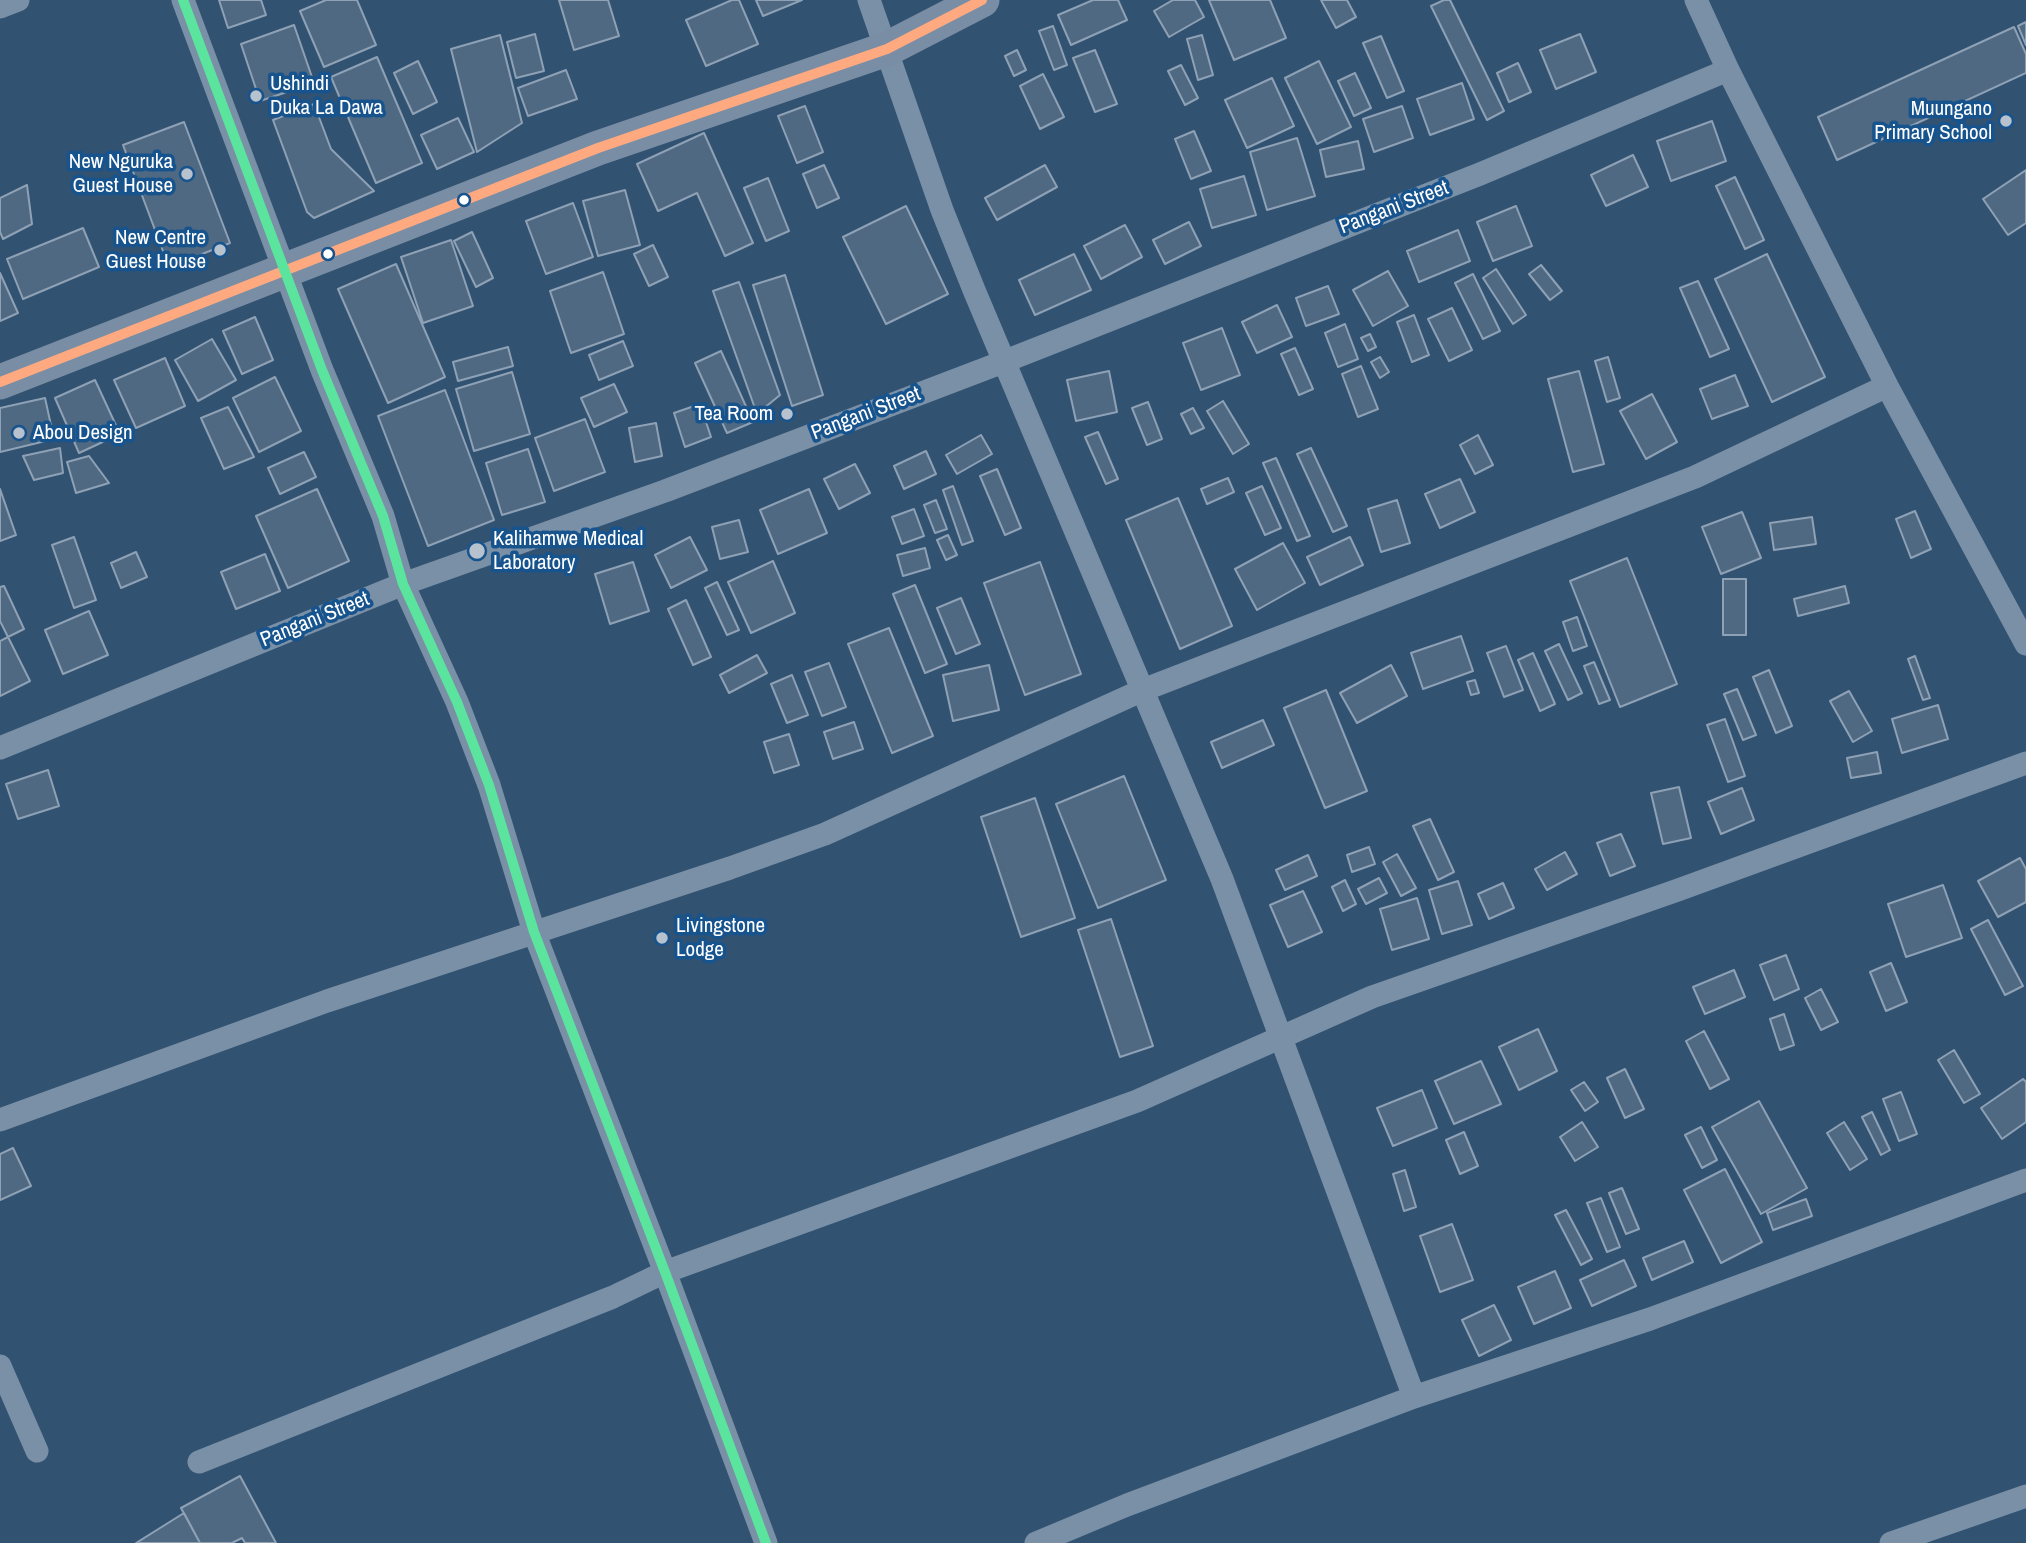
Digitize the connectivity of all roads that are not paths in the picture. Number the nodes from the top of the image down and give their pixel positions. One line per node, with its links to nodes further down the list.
1 (18, 0): 6 (street)
2 (183, 0): 9 (street)
3 (869, 0): 7 (street)
4 (982, 0): 7 (main road)
5 (1696, 0): 8 (street)
6 (0, 7)
7 (887, 49): 9 (main road); 10 (street)
8 (1728, 71): 10 (street, Pangani Street); 12 (street)
9 (284, 270): 11 (main road); 13 (street)
10 (1003, 362): 13 (street, Pangani Street); 15 (street)
11 (0, 382)
12 (1887, 386): 14 (street); 15 (street)
13 (403, 584): 16 (street, Pangani Street); 18 (street)
14 (2026, 644)
15 (1143, 690): 18 (street); 19 (street)
16 (0, 748)
17 (2026, 763): 19 (street)
18 (534, 932): 20 (street); 22 (street)
19 (1280, 1038): 22 (street); 24 (street)
20 (0, 1120)
21 (2026, 1180): 24 (street)
22 (665, 1272): 26 (street); 28 (street)
23 (0, 1366): 25 (street)
24 (1414, 1397): 29 (street)
25 (37, 1451)
26 (199, 1462)
27 (2026, 1496): 30 (street)
28 (766, 1543)
29 (1036, 1543)
30 (1891, 1543)

